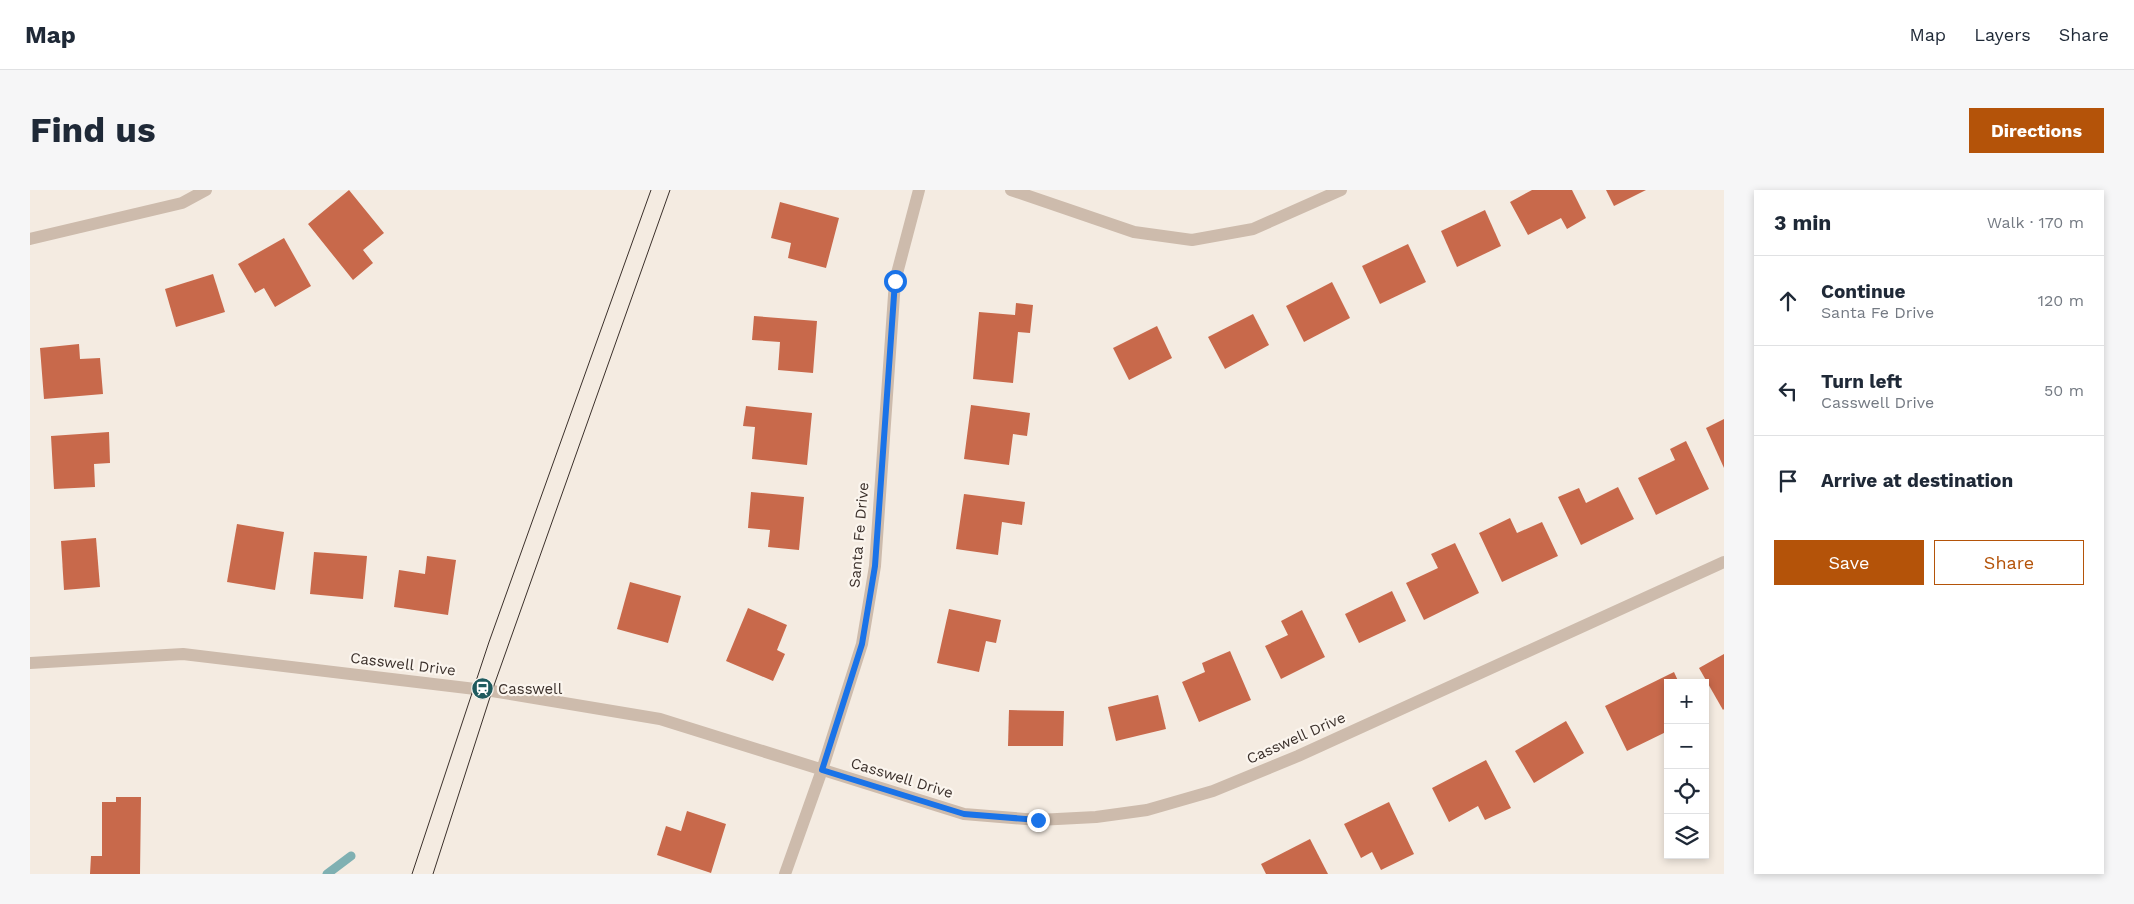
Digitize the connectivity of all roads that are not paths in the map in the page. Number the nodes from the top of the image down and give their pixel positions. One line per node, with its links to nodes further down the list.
1 (206, 190): 5 (street)
2 (920, 190): 8 (street, Santa Fe Drive)
3 (1011, 190): 4 (street)
4 (1341, 190)
5 (30, 239)
6 (1724, 562): 8 (street, Casswell Drive)
7 (30, 663): 8 (street, Casswell Drive)
8 (822, 770): 9 (street, Santa Fe Drive)
9 (786, 874)

